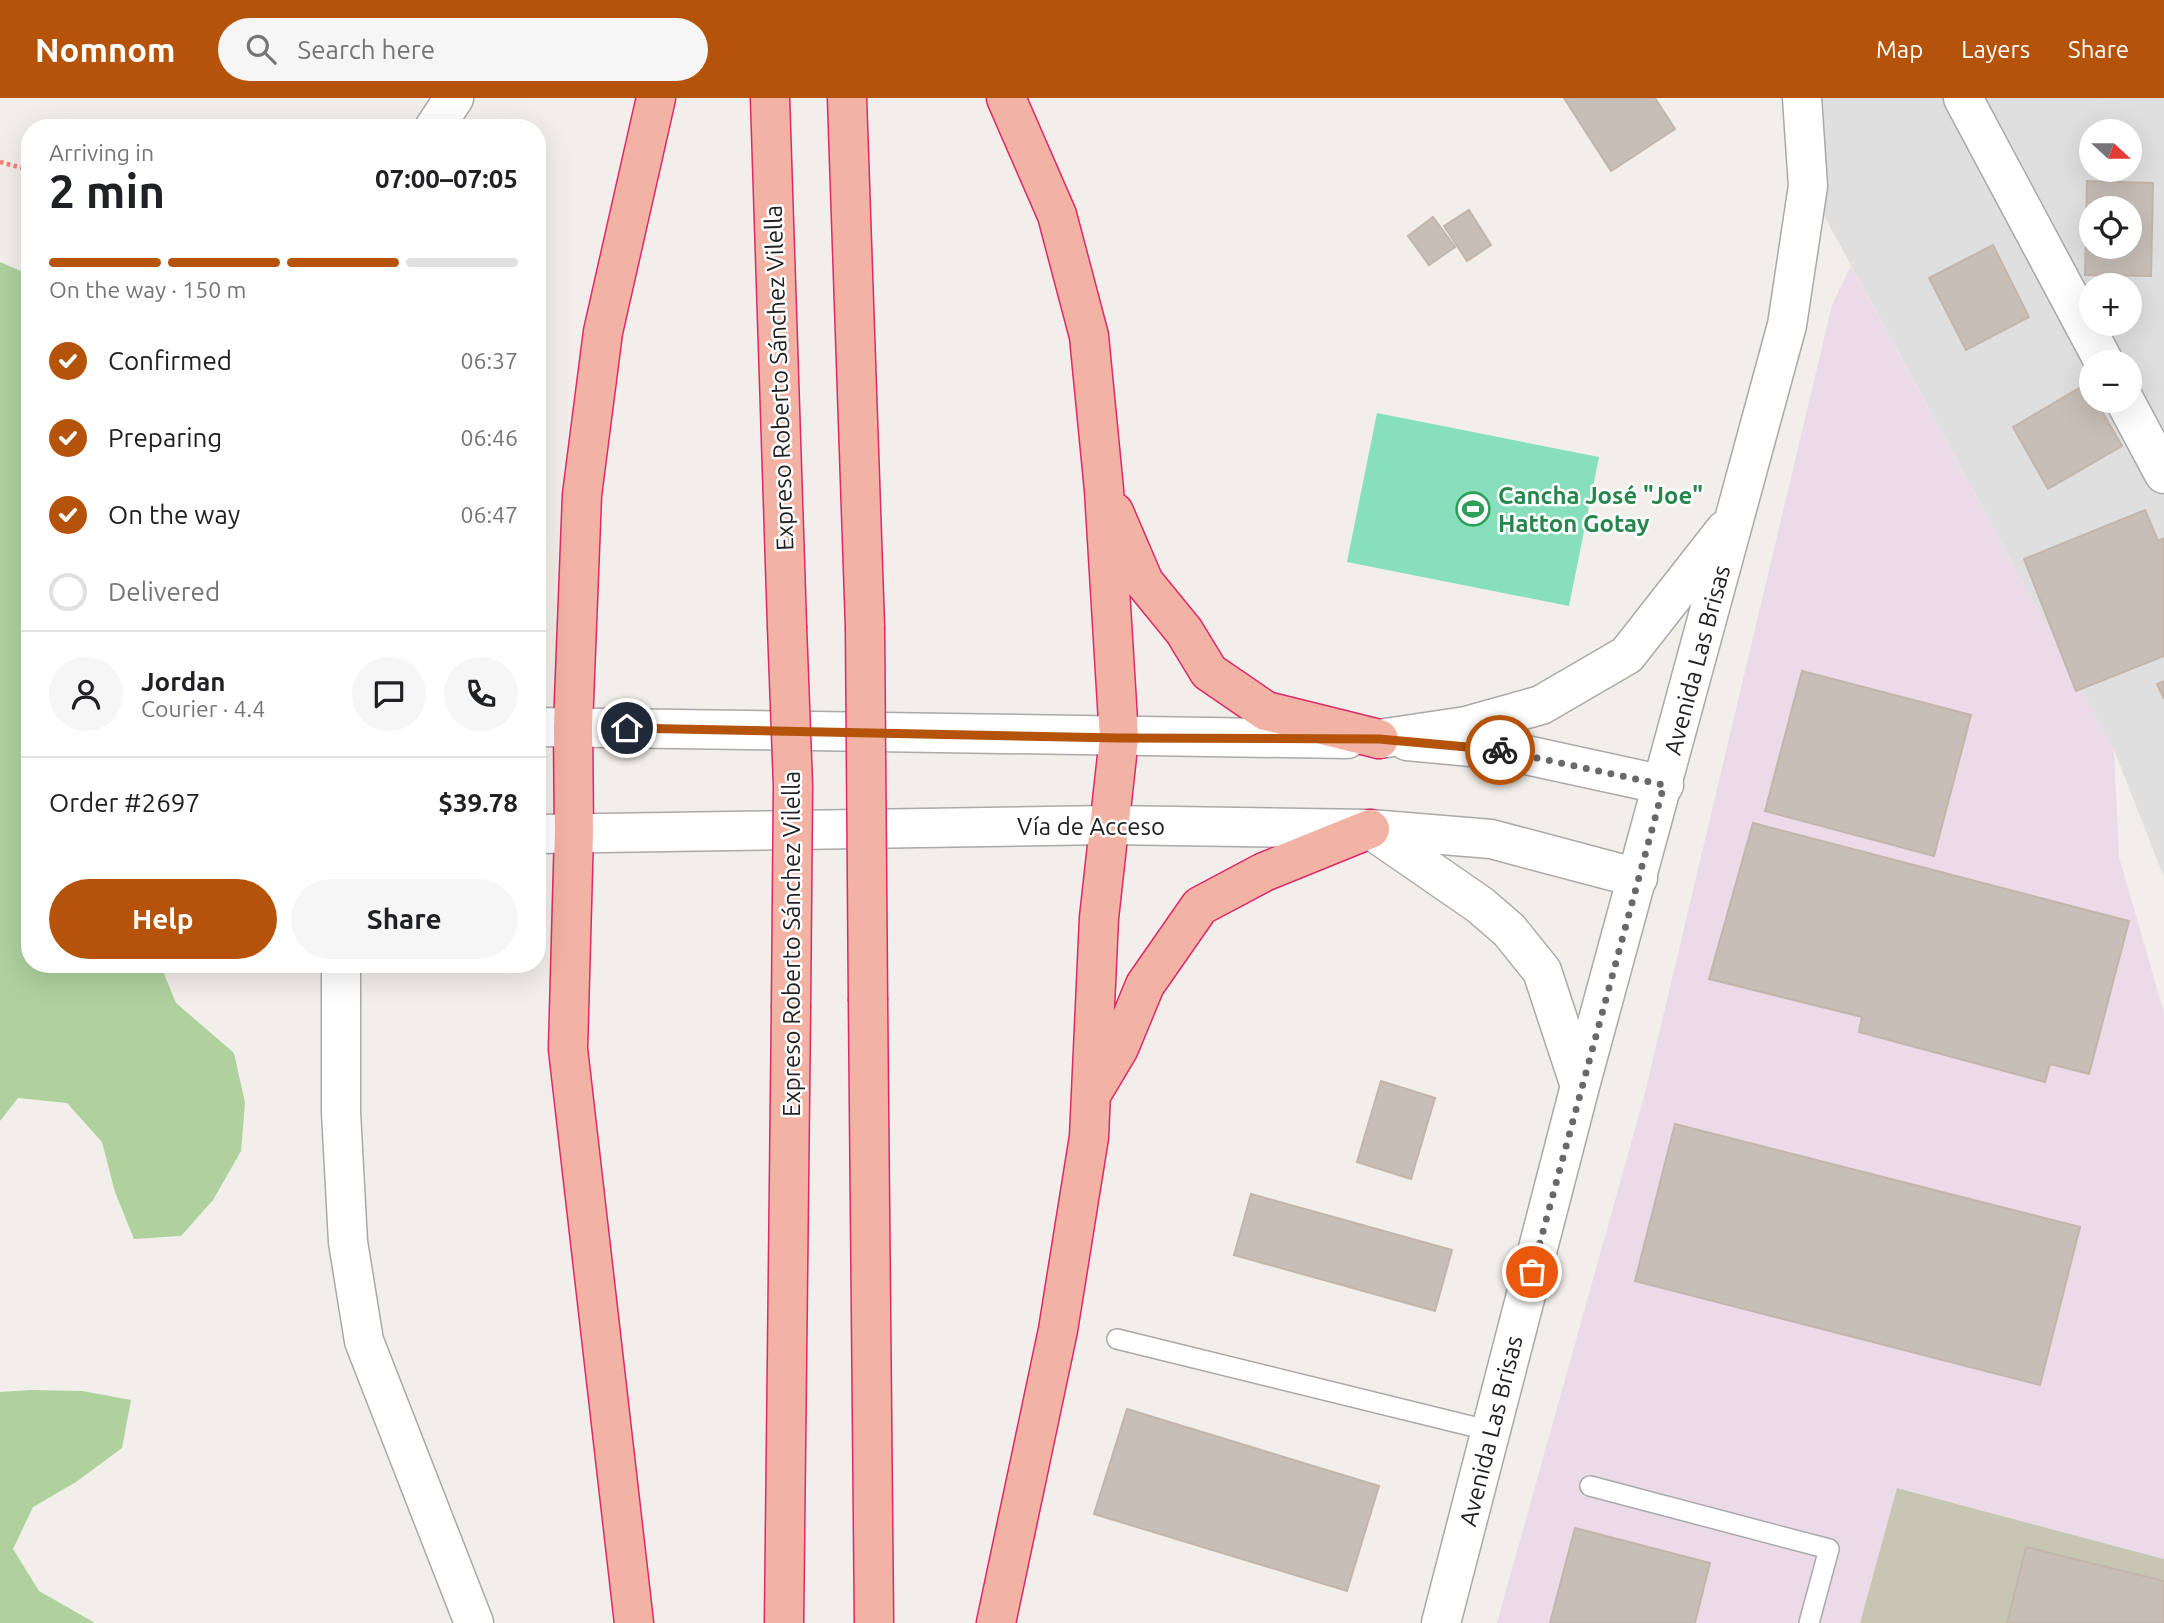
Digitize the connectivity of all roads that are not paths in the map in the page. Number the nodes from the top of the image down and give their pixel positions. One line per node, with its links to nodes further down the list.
1 (454, 98): 8 (street)
2 (656, 98): 14 (highway)
3 (770, 98): 30 (highway, Expreso Roberto Sánchez Vilella, bridge)
4 (847, 98): 31 (highway, bridge)
5 (1006, 98): 12 (highway)
6 (1802, 98): 13 (street, Avenida Las Brisas)
7 (1963, 98): 9 (street)
8 (440, 119)
9 (2098, 350)
10 (2131, 413): 11 (street)
11 (2164, 474)
12 (1104, 490): 15 (highway); 16 (highway)
13 (1735, 517): 16 (street); 17 (street, Avenida Las Brisas)
14 (555, 727): 15 (street); 20 (highway)
15 (1119, 738): 16 (street); 18 (highway)
16 (1379, 739): 17 (street)
17 (1664, 785): 21 (street, Avenida Las Brisas)
18 (1108, 825): 19 (street, Vía de Acceso); 20 (street, Vía de Acceso); 24 (highway)
19 (1370, 829): 21 (street, Vía de Acceso); 23 (street); 24 (highway)
20 (556, 833): 29 (highway)
21 (1639, 878): 23 (street, Avenida Las Brisas)
22 (341, 973): 28 (street)
23 (1580, 1086): 26 (street, Avenida Las Brisas)
24 (1091, 1095): 32 (highway)
25 (1117, 1339): 26 (lane)
26 (1491, 1431): 33 (street, Avenida Las Brisas)
27 (1590, 1486): 34 (lane)
28 (474, 1623)
29 (634, 1623)
30 (784, 1623)
31 (874, 1623)
32 (996, 1623)
33 (1441, 1623)
34 (1809, 1623)

